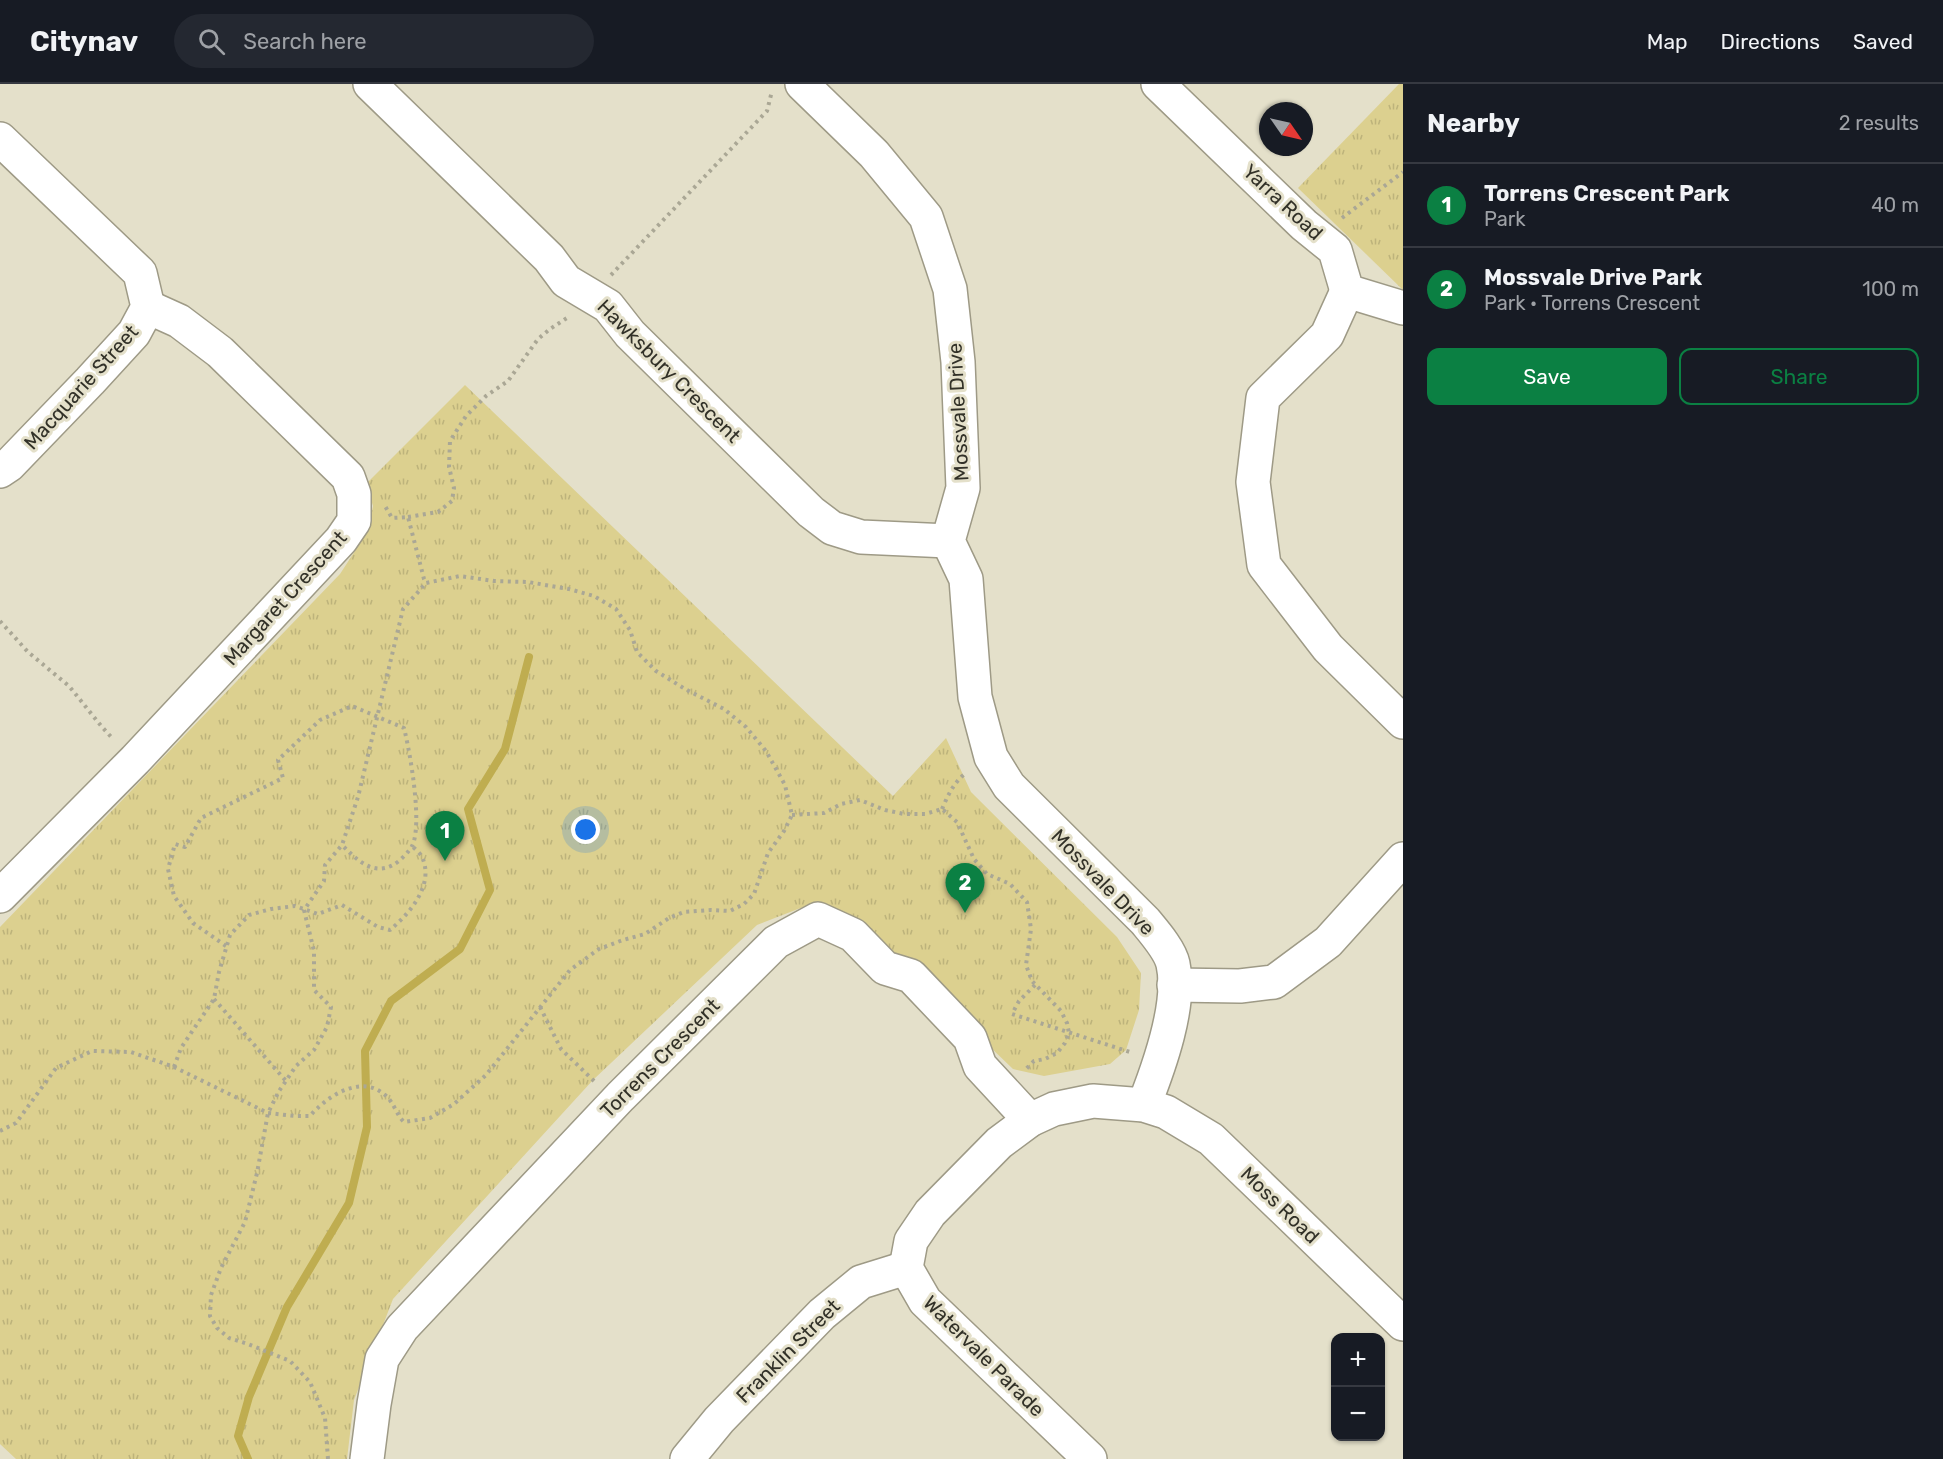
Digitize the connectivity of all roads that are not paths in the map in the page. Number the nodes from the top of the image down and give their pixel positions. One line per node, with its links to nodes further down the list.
1 (370, 84): 9 (street, Hawksbury Crescent)
2 (1158, 84): 5 (street, Yarra Road)
3 (814, 88): 9 (street, Mossvale Drive)
4 (0, 139): 6 (street, Macquarie Street)
5 (1347, 291): 7 (street); 10 (street)
6 (148, 307): 8 (street, Macquarie Street); 12 (street, Margaret Crescent)
7 (1403, 308)
8 (0, 471)
9 (948, 541): 13 (street, Mossvale Drive)
10 (1403, 722)
11 (1403, 859): 13 (street)
12 (0, 896)
13 (1174, 985): 14 (street, Mossvale Drive)
14 (1144, 1105): 15 (street); 17 (street, Moss Road)
15 (1030, 1120): 16 (street); 18 (street, Torrens Crescent)
16 (906, 1268): 19 (street, Franklin Street); 20 (street, Watervale Parade)
17 (1403, 1324)
18 (367, 1459)
19 (687, 1459)
20 (1090, 1459)

